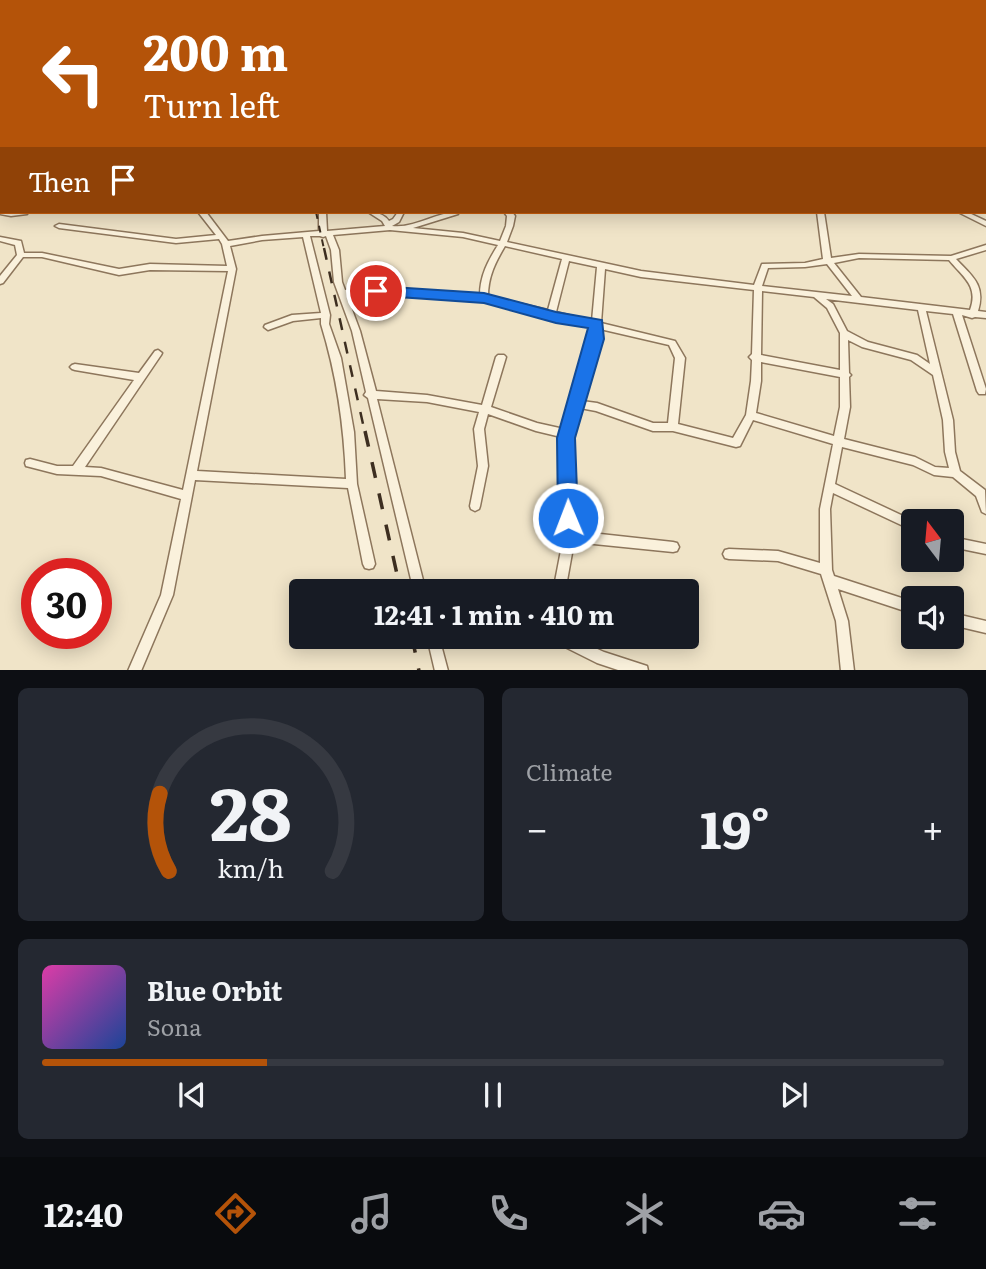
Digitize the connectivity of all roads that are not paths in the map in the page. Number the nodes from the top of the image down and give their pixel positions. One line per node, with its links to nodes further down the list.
1 (204, 214): 16 (street)
2 (322, 214): 14 (street)
3 (373, 214): 11 (street)
4 (400, 214): 11 (street)
5 (449, 214): 12 (street)
6 (510, 214): 17 (street)
7 (820, 214): 22 (street)
8 (966, 214): 9 (street)
9 (986, 224)
10 (59, 226): 16 (street)
11 (389, 227): 12 (street); 14 (street)
12 (401, 229): 17 (street)
13 (306, 234): 14 (street); 16 (street); 33 (street)
14 (326, 235): 27 (street)
15 (0, 239): 19 (street)
16 (223, 240): 24 (street)
17 (501, 242): 20 (street); 28 (street)
18 (986, 247): 21 (street)
19 (20, 255): 24 (street); 25 (street)
20 (566, 258): 23 (street); 34 (street)
21 (951, 258): 22 (street); 35 (street)
22 (827, 260): 26 (street); 29 (street)
23 (601, 265): 26 (street); 37 (street)
24 (232, 269): 58 (street)
25 (0, 281)
26 (758, 286): 30 (street); 42 (street)
27 (345, 293): 28 (street); 48 (street)
28 (484, 298): 34 (street)
29 (859, 300): 30 (street); 31 (street)
30 (832, 301): 39 (street)
31 (922, 310): 32 (street); 44 (street)
32 (957, 313): 35 (street); 47 (street)
33 (326, 315): 38 (street); 59 (street)
34 (551, 315): 37 (street)
35 (972, 315): 36 (street)
36 (986, 315)
37 (596, 324): 49 (street); 52 (street)
38 (268, 327)
39 (844, 333): 44 (street); 45 (street)
40 (158, 353): 46 (street)
41 (501, 357): 50 (street)
42 (754, 357): 45 (street); 51 (street)
43 (75, 367): 46 (street)
44 (936, 373): 57 (street)
45 (846, 375): 54 (street)
46 (139, 377): 56 (street)
47 (982, 391)
48 (369, 396): 50 (street); 72 (street)
49 (578, 404): 52 (street); 53 (street)
50 (486, 410): 53 (street); 62 (street)
51 (751, 415): 52 (street); 54 (street)
52 (673, 427)
53 (568, 434): 65 (street)
54 (840, 442): 57 (street); 60 (street)
55 (30, 463): 56 (street)
56 (76, 471): 61 (street)
57 (955, 473): 63 (street)
58 (191, 475): 59 (street); 61 (street)
59 (352, 484): 70 (street)
60 (831, 487): 64 (street); 71 (street)
61 (185, 495): 80 (street)
62 (475, 506)
63 (986, 509)
64 (901, 520)
65 (568, 536): 67 (street); 73 (street)
66 (964, 544): 68 (street)
67 (673, 547)
68 (986, 549)
69 (729, 554): 71 (street)
70 (369, 564)
71 (829, 575): 74 (street); 83 (street)
72 (417, 579)
73 (561, 579)
74 (901, 603)
75 (964, 621): 76 (street)
76 (986, 627)
77 (436, 649): 81 (street)
78 (576, 649): 79 (street)
79 (602, 664): 82 (street)
80 (134, 670)
81 (442, 670)
82 (642, 670)
83 (848, 670)

